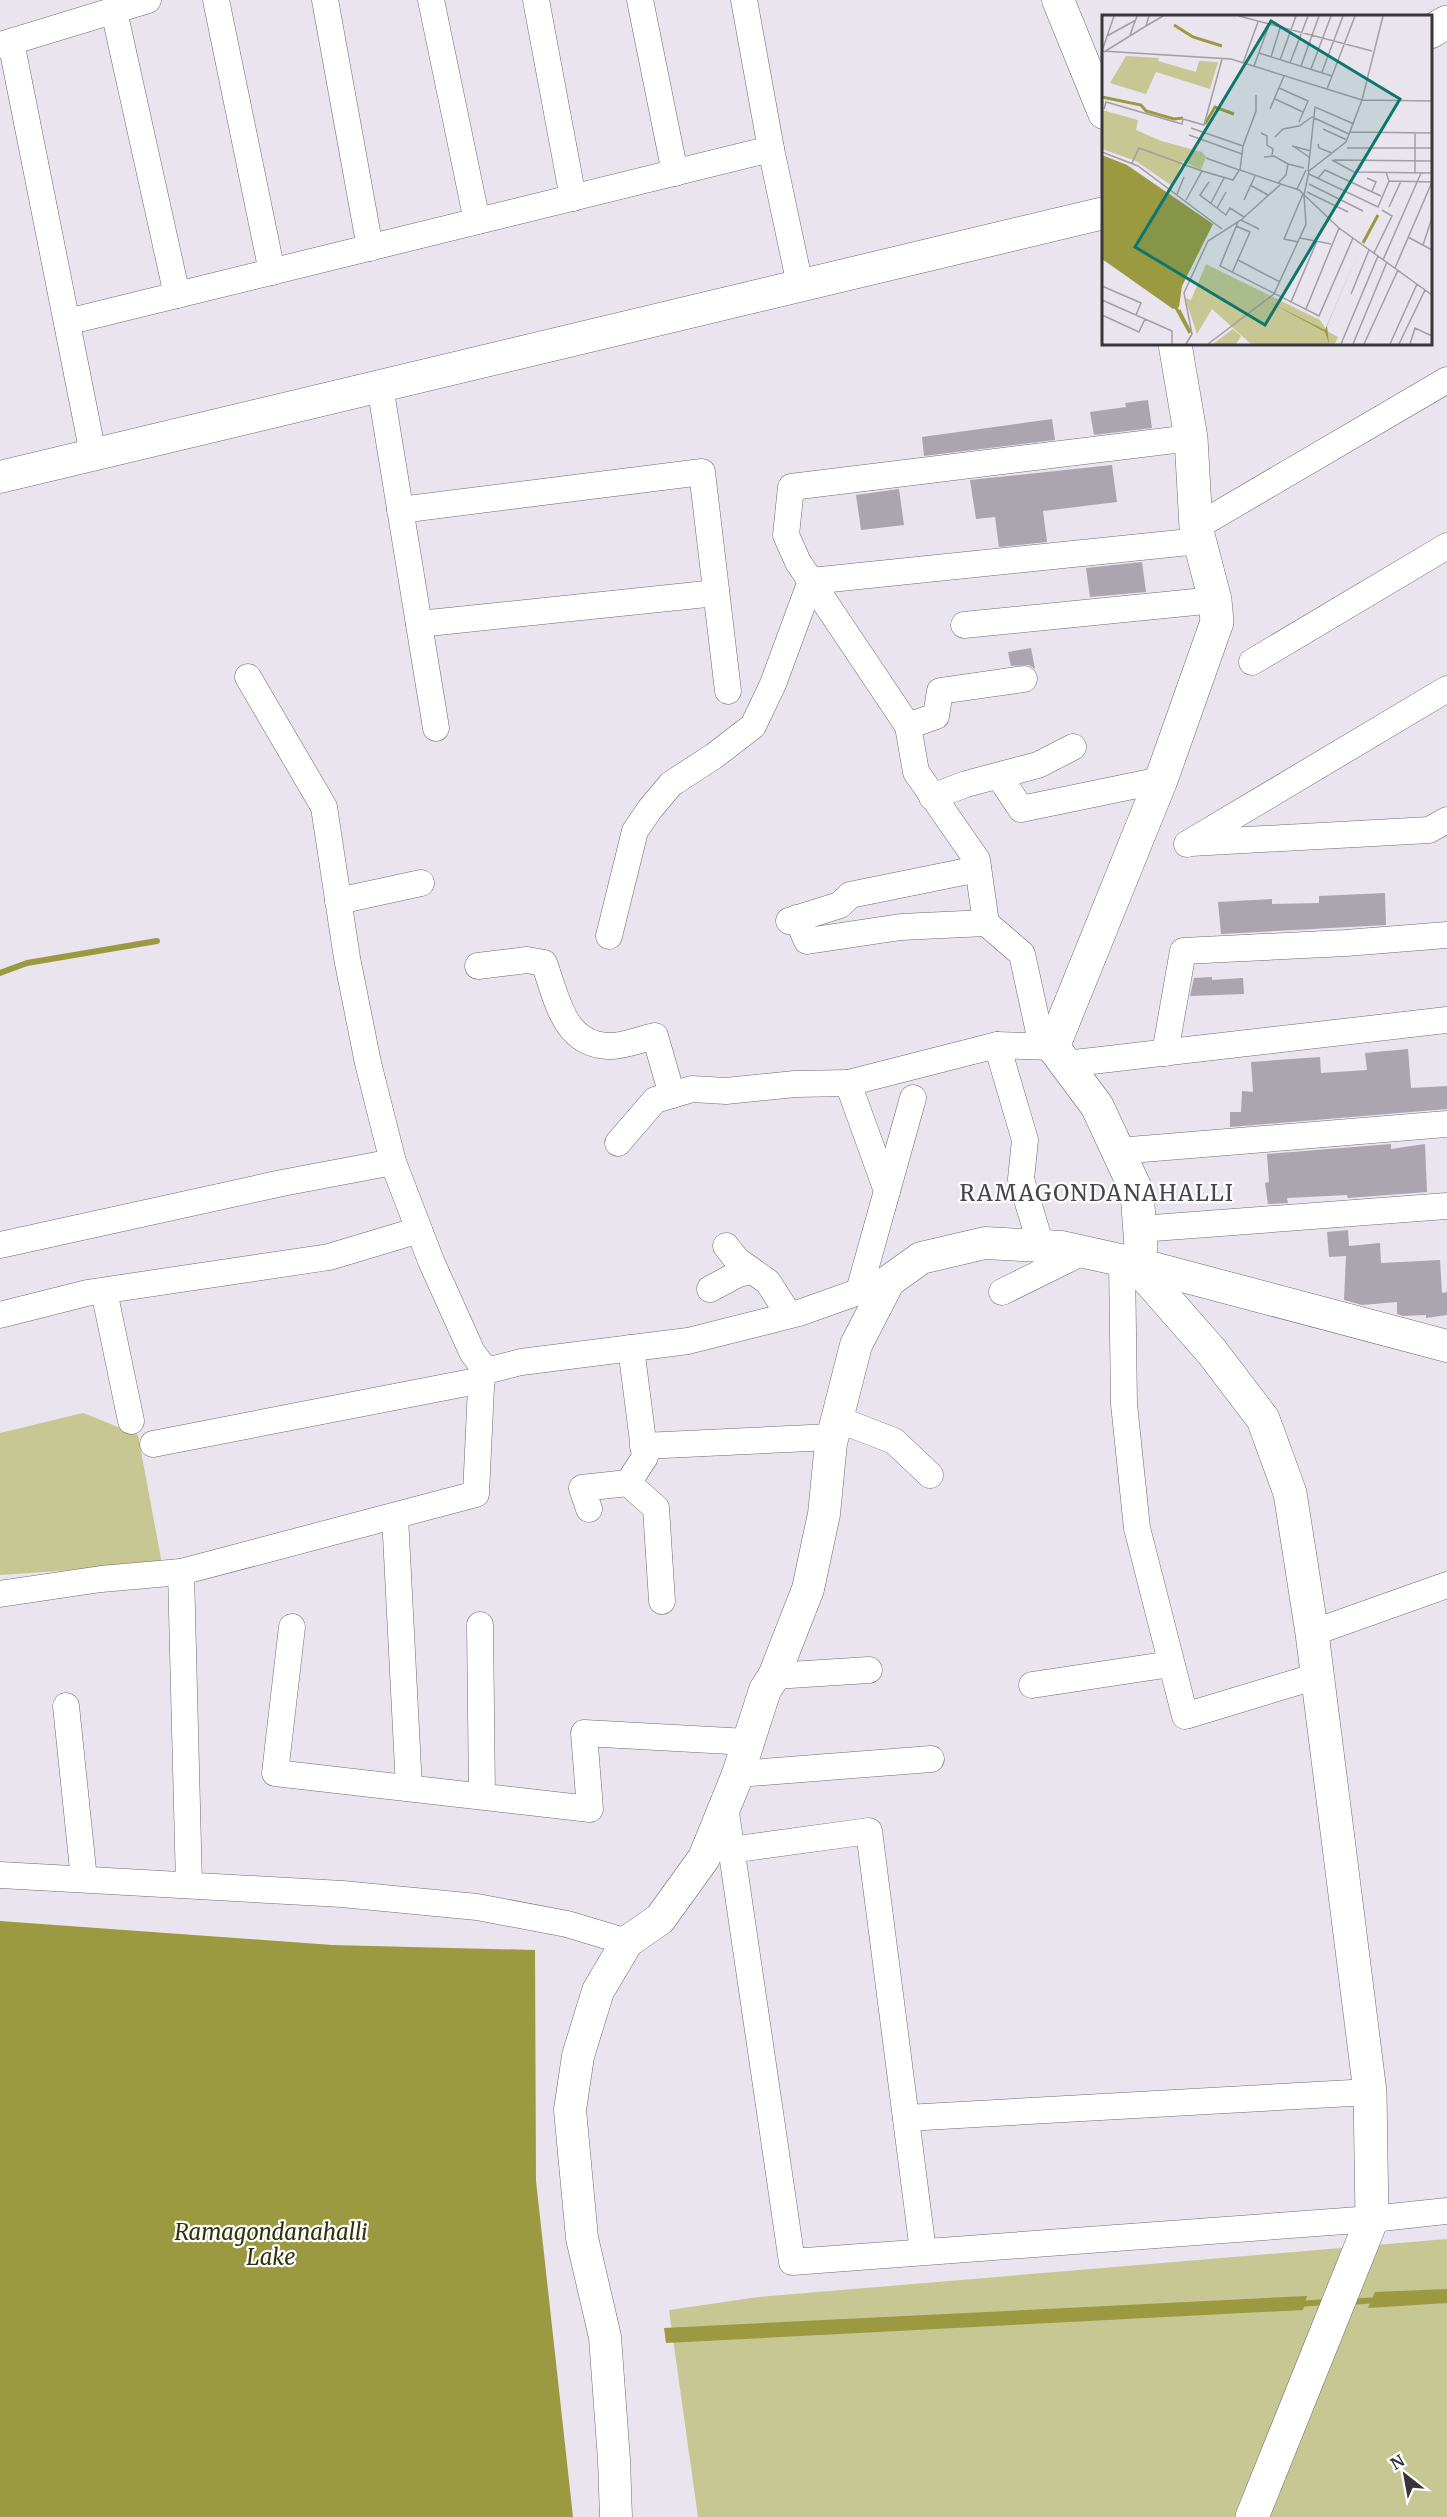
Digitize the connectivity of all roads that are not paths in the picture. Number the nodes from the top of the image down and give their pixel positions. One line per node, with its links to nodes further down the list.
1 (148, 0): 9 (street)
2 (216, 0): 20 (street)
3 (325, 0): 19 (street)
4 (431, 0): 18 (street)
5 (536, 0): 16 (street)
6 (640, 0): 15 (street)
7 (744, 0): 14 (street)
8 (1058, 0): 13 (street)
9 (98, 9): 12 (street); 22 (street)
10 (1447, 22): 11 (main road)
11 (1432, 31)
12 (6, 44): 23 (street)
13 (1102, 108)
14 (771, 149): 15 (street); 21 (street)
15 (675, 172): 16 (street)
16 (573, 198): 18 (street)
17 (1102, 213): 21 (street)
18 (477, 221): 19 (street)
19 (370, 248): 20 (street)
20 (272, 272): 22 (street)
21 (800, 285): 26 (street)
22 (177, 295): 23 (street)
23 (67, 322): 28 (street)
24 (1174, 345): 27 (main road)
25 (1447, 380): 31 (street)
26 (380, 386): 28 (street); 30 (street)
27 (1191, 438): 31 (main road); 33 (street)
28 (93, 454): 29 (street)
29 (0, 477)
30 (400, 510): 34 (street); 36 (street)
31 (1198, 534): 33 (street); 35 (main road)
32 (1447, 546): 38 (street)
33 (811, 581): 43 (street); 55 (street)
34 (716, 593): 36 (street); 42 (street)
35 (1215, 600): 37 (street); 47 (main road)
36 (419, 624): 44 (street)
37 (964, 625)
38 (1252, 662)
39 (248, 677): 52 (street)
40 (1024, 679): 43 (street)
41 (1447, 689): 49 (street)
42 (728, 691)
43 (908, 726): 48 (street)
44 (436, 728)
45 (1073, 747): 46 (street)
46 (999, 776): 47 (street); 48 (street)
47 (1161, 780): 59 (main road)
48 (932, 797): 50 (street)
49 (1447, 820)
50 (978, 869): 53 (street); 53 (street)
51 (421, 883): 52 (street)
52 (338, 901): 67 (street)
53 (986, 923): 59 (street)
54 (1447, 935): 60 (street)
55 (609, 936)
56 (478, 966): 62 (street)
57 (1447, 1020): 60 (street)
58 (997, 1045): 59 (street); 61 (street); 74 (street)
59 (1054, 1052): 60 (street); 66 (main road)
60 (1165, 1053)
61 (848, 1083): 62 (street); 68 (street)
62 (672, 1095): 65 (street)
63 (913, 1098): 68 (street)
64 (1447, 1124): 66 (street)
65 (618, 1143)
66 (1118, 1151): 70 (main road)
67 (393, 1162): 71 (street); 72 (street)
68 (886, 1191): 81 (street)
69 (1447, 1206): 70 (street)
70 (1140, 1229): 76 (main road)
71 (418, 1230): 80 (street); 87 (street)
72 (0, 1245)
73 (726, 1246): 77 (street)
74 (1041, 1246): 75 (street); 78 (street)
75 (1083, 1252): 76 (street); 82 (street)
76 (1128, 1262): 85 (street); 102 (main road); 103 (street)
77 (752, 1271): 79 (street); 84 (street)
78 (889, 1281): 81 (street); 89 (street)
79 (710, 1289)
80 (104, 1291): 83 (street); 88 (street)
81 (859, 1291): 84 (street)
82 (1002, 1292)
83 (0, 1315)
84 (789, 1315): 86 (street)
85 (1447, 1346)
86 (632, 1348): 87 (street); 91 (street)
87 (482, 1373): 90 (street); 95 (street)
88 (131, 1421)
89 (835, 1428): 91 (street); 92 (street); 105 (street)
90 (153, 1444)
91 (644, 1446): 93 (street)
92 (930, 1475)
93 (628, 1483): 94 (street); 99 (street)
94 (589, 1509)
95 (395, 1516): 96 (street); 112 (street)
96 (181, 1572): 98 (street); 118 (street)
97 (1447, 1585): 102 (street)
98 (0, 1594)
99 (662, 1602)
100 (480, 1625): 113 (street)
101 (292, 1628): 112 (street)
102 (1312, 1633): 106 (main road)
103 (1171, 1665): 106 (street); 107 (street)
104 (869, 1670): 105 (street)
105 (774, 1676): 109 (street)
106 (1317, 1676): 120 (main road)
107 (1032, 1684)
108 (66, 1706): 117 (street)
109 (748, 1742): 111 (street); 113 (street)
110 (931, 1759): 111 (street)
111 (738, 1774): 114 (street)
112 (409, 1788): 113 (street)
113 (482, 1796)
114 (724, 1806): 115 (street); 119 (street)
115 (731, 1850): 121 (street); 124 (street)
116 (0, 1875): 117 (street)
117 (84, 1879): 118 (street)
118 (189, 1885): 119 (street)
119 (627, 1942): 125 (street)
120 (1370, 2092): 121 (street); 123 (main road)
121 (906, 2118): 124 (street)
122 (1447, 2211): 123 (street)
123 (1372, 2219): 124 (street); 126 (main road)
124 (923, 2252)
125 (616, 2517)
126 (1252, 2517)

